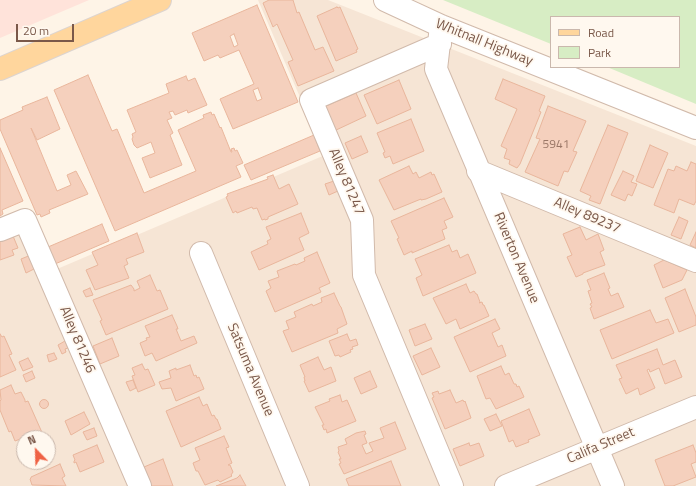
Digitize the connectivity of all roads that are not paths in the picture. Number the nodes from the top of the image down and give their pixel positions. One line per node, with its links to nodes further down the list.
1 (160, 0): 4 (main road)
2 (385, 0): 3 (street, Whitnall Highway)
3 (440, 35): 5 (street, Whitnall Highway); 6 (street, Riverton Avenue); 14 (street, Alley 81247)
4 (0, 68)
5 (696, 128)
6 (478, 171): 9 (street, Alley 89237); 11 (street, Riverton Avenue)
7 (0, 230): 12 (street, Alley 81246)
8 (201, 253): 13 (street, Satsuma Avenue)
9 (696, 261)
10 (696, 406): 11 (street, Califa Street)
11 (598, 448): 15 (street, Califa Street); 16 (street, Riverton Avenue)
12 (140, 486)
13 (298, 486)
14 (452, 486)
15 (506, 486)
16 (614, 486)

